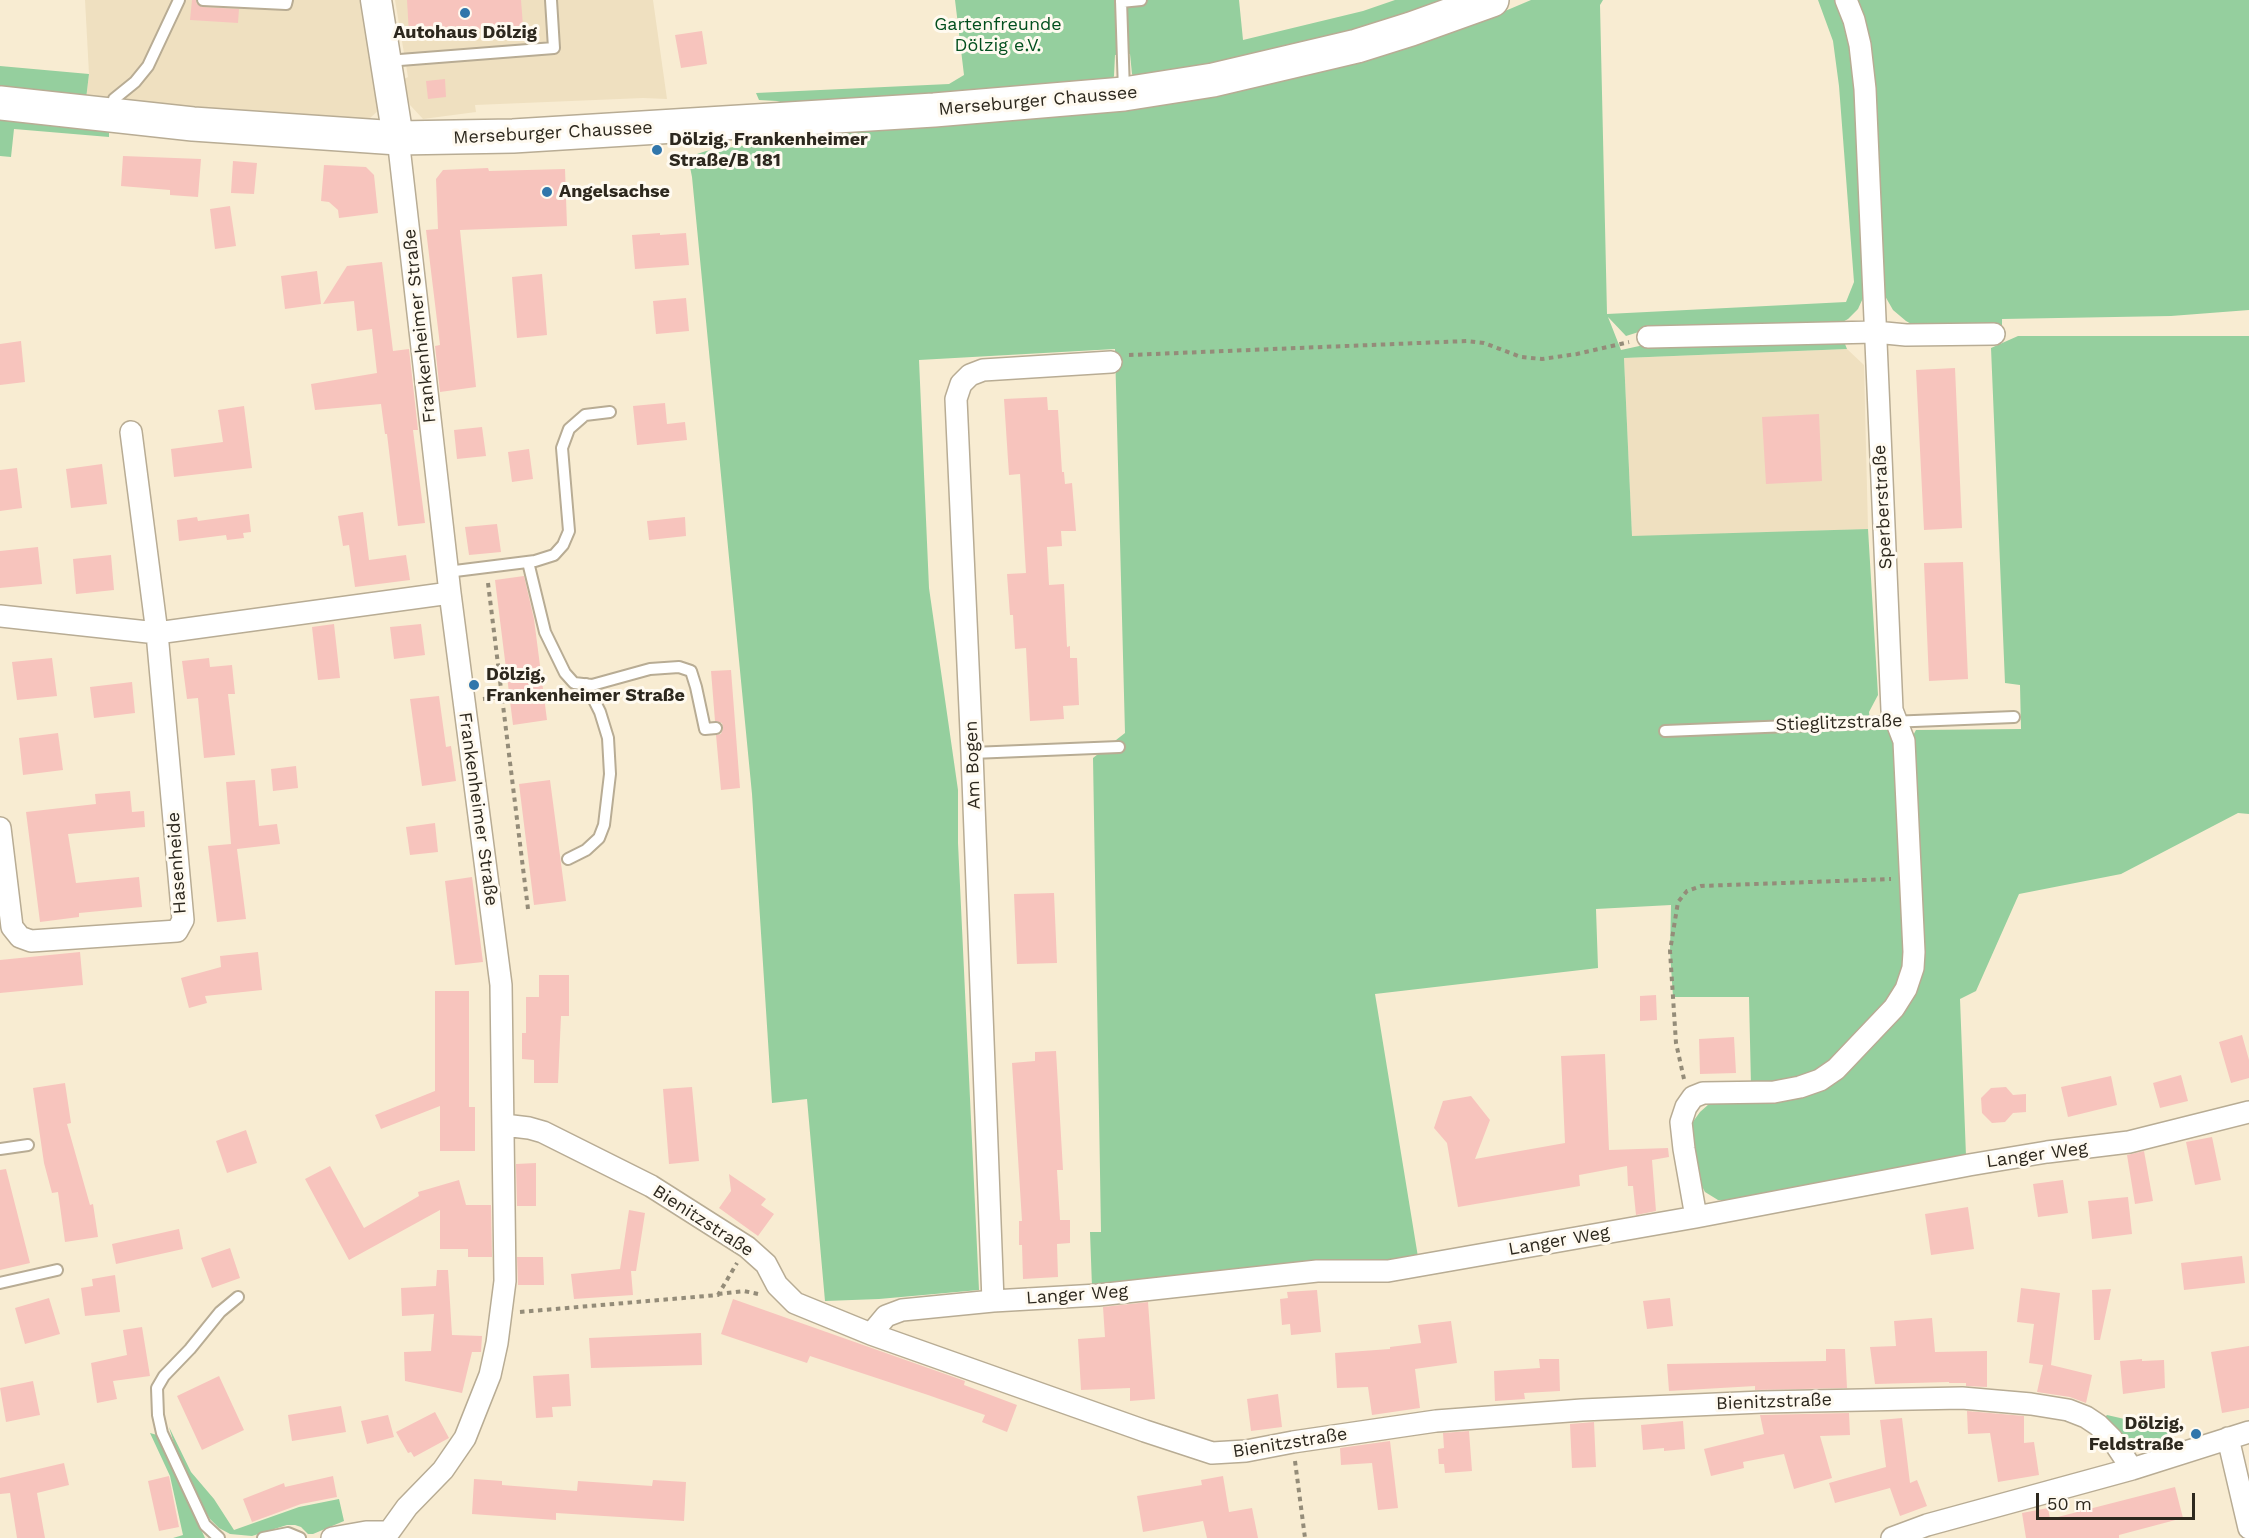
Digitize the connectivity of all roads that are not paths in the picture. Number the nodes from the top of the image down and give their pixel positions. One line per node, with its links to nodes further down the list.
1 (179, 0): 13 (lane)
2 (203, 0): 3 (lane)
3 (287, 0)
4 (376, 0): 10 (street, Frankenheimer Straße)
5 (551, 0): 10 (lane)
6 (1141, 0): 9 (lane)
7 (1492, 0): 11 (main road, Merseburger Chaussee)
8 (1846, 0): 15 (street, Sperberstraße)
9 (1121, 1): 11 (lane)
10 (385, 61): 14 (street, Frankenheimer Straße)
11 (1125, 94): 14 (main road, Merseburger Chaussee)
12 (0, 104): 13 (main road, Merseburger Chaussee)
13 (111, 116): 14 (main road, Merseburger Chaussee)
14 (398, 138): 22 (street, Frankenheimer Straße)
15 (1875, 332): 16 (street); 17 (street); 28 (street, Sperberstraße)
16 (1994, 334)
17 (1648, 337)
18 (1111, 362): 32 (street, Am Bogen)
19 (610, 412): 21 (lane)
20 (131, 432): 25 (street, Hasenheide)
21 (528, 562): 22 (lane); 26 (lane)
22 (447, 572): 23 (street, Frankenheimer Straße)
23 (450, 593): 25 (street); 36 (street, Frankenheimer Straße)
24 (0, 616): 25 (street)
25 (157, 633): 33 (street, Hasenheide)
26 (586, 684): 29 (lane); 34 (lane)
27 (2014, 717): 28 (lane, Stieglitzstraße)
28 (1897, 721): 30 (lane, Stieglitzstraße); 39 (street, Sperberstraße)
29 (716, 728)
30 (1665, 731)
31 (1119, 747): 32 (lane)
32 (972, 753): 43 (street, Am Bogen)
33 (0, 828)
34 (568, 859)
35 (2249, 1112): 39 (street, Langer Weg)
36 (504, 1125): 44 (street, Bienitzstraße); 49 (street, Frankenheimer Straße)
37 (28, 1145): 38 (lane)
38 (0, 1149)
39 (1696, 1217): 43 (street, Langer Weg)
40 (57, 1270): 41 (lane)
41 (0, 1283)
42 (238, 1297): 50 (lane)
43 (993, 1301): 44 (street, Langer Weg)
44 (871, 1334): 47 (street, Bienitzstraße)
45 (2249, 1432): 46 (street)
46 (2228, 1438): 47 (street); 48 (street)
47 (2132, 1469): 54 (street)
48 (2249, 1528)
49 (389, 1535): 53 (street, Frankenheimer Straße)
50 (219, 1538)
51 (263, 1538): 52 (lane)
52 (300, 1538)
53 (332, 1538)
54 (1892, 1538)

